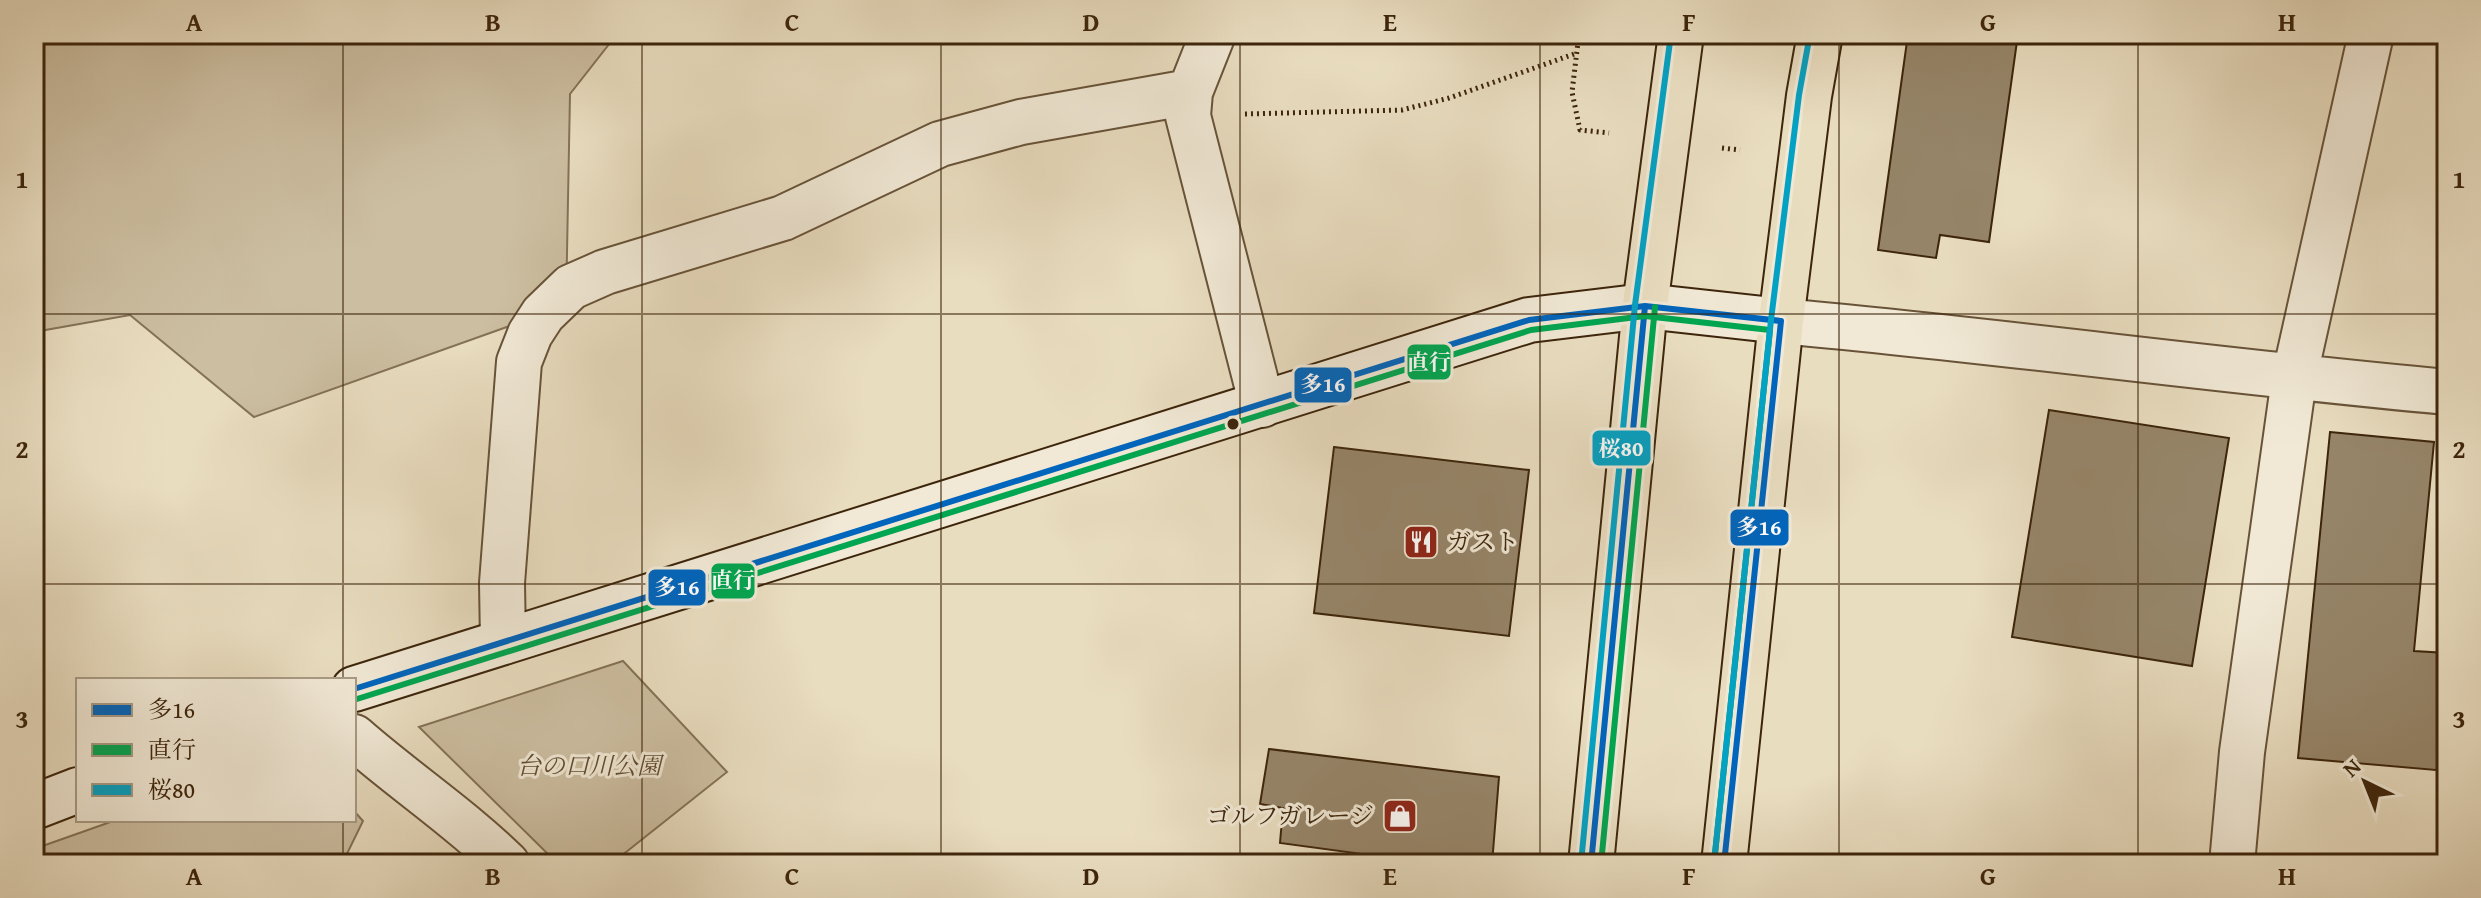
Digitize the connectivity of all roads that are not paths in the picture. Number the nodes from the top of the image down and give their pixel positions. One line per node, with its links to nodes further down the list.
1 (1213, 34): 5 (street)
2 (1681, 34): 6 (main road)
3 (1820, 34): 7 (main road)
4 (2371, 34): 8 (street)
5 (1189, 104): 10 (street); 11 (street)
6 (1645, 306): 7 (street); 10 (street); 17 (main road)
7 (1781, 321): 8 (street); 18 (main road)
8 (2294, 379): 9 (street); 19 (street)
9 (2447, 392)
10 (1262, 405): 11 (street)
11 (503, 642): 12 (street)
12 (356, 688)
13 (356, 739): 16 (street)
14 (76, 791): 15 (street)
15 (34, 807)
16 (507, 864)
17 (1591, 864)
18 (1724, 864)
19 (2232, 864)

